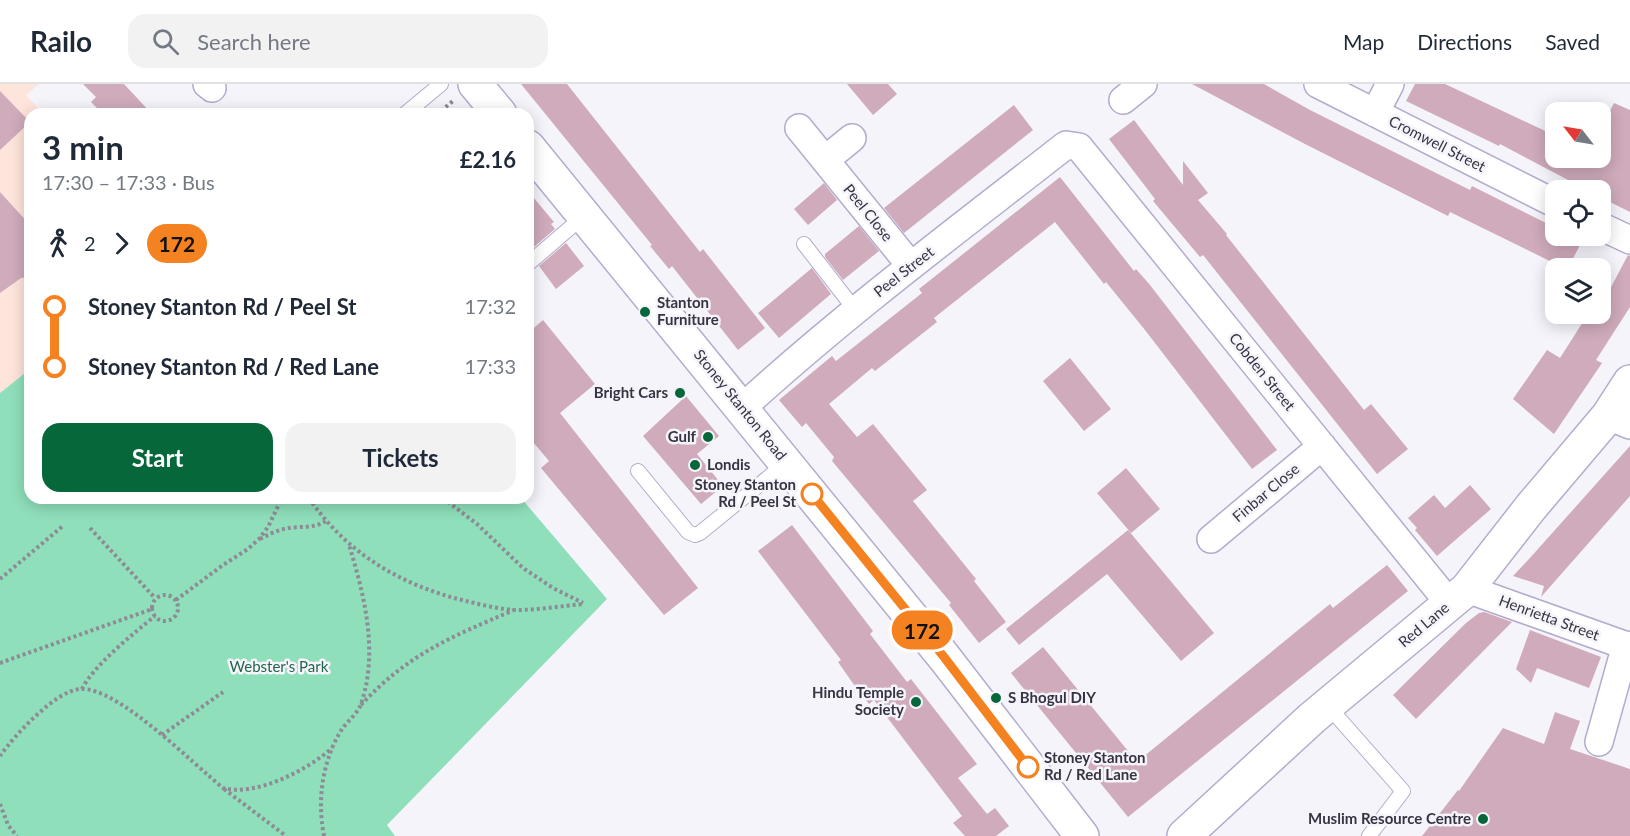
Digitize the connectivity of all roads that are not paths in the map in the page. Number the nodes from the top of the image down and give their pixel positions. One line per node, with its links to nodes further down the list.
1 (441, 84): 5 (lane)
2 (475, 84): 6 (main road)
3 (1318, 84): 7 (street, Cromwell Street)
4 (1390, 84): 7 (street)
5 (412, 108)
6 (495, 108)
7 (1375, 113): 13 (street, Cromwell Street)
8 (799, 128): 12 (street, Peel Close)
9 (852, 138): 12 (street)
10 (1071, 145): 19 (street, Peel Street); 24 (street, Cobden Street)
11 (534, 154): 14 (main road, Stoney Stanton Road)
12 (825, 160): 19 (street, Peel Close)
13 (1545, 198)
14 (585, 215): 18 (lane); 22 (main road, Stoney Stanton Road)
15 (1611, 231): 16 (street)
16 (1630, 240)
17 (804, 244): 20 (lane)
18 (534, 259)
19 (911, 266): 20 (street, Peel Street)
20 (856, 311): 22 (street, Peel Street)
21 (1630, 382): 23 (main road, Red Lane)
22 (742, 408): 25 (main road, Stoney Stanton Road)
23 (1619, 421): 28 (main road, Red Lane)
24 (1322, 446): 27 (street, Finbar Close); 28 (street, Cobden Street)
25 (786, 462): 26 (lane); 32 (main road, Stoney Stanton Road)
26 (638, 471)
27 (1211, 539)
28 (1459, 596): 29 (street, Henrietta Street); 30 (main road, Red Lane)
29 (1628, 646): 31 (street)
30 (1327, 705): 33 (main road, Red Lane); 34 (lane)
31 (1599, 742)
32 (1082, 836)
33 (1184, 836)
34 (1369, 836)

